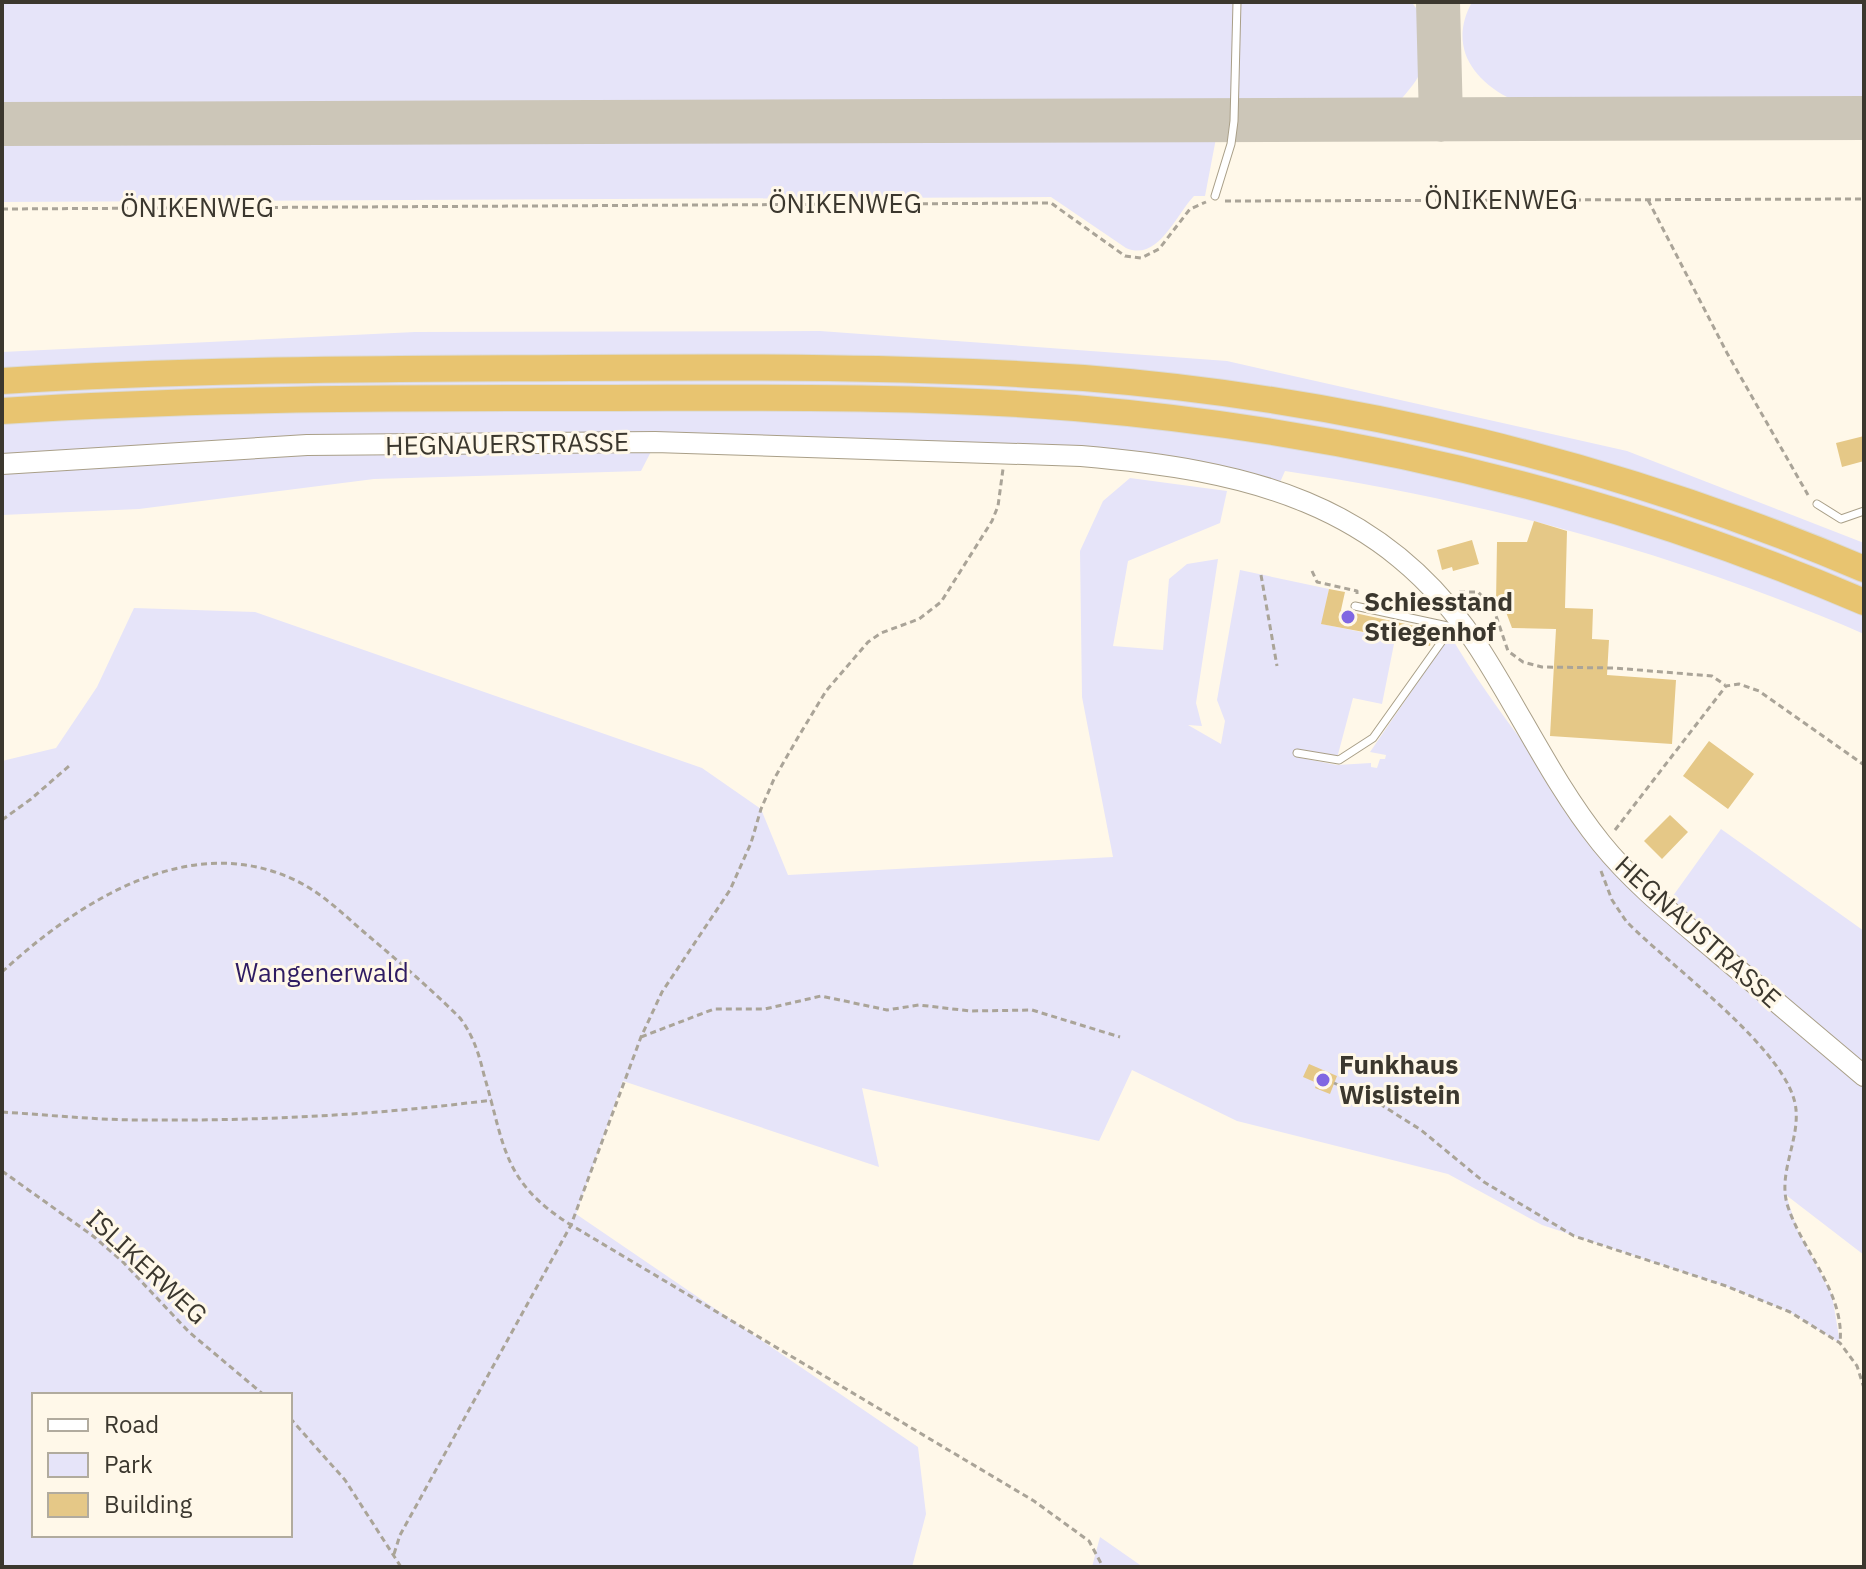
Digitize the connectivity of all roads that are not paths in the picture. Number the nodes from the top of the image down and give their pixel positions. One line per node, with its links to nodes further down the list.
1 (1237, 2): 2 (lane)
2 (1217, 199)
3 (2, 381): 9 (highway)
4 (2, 411): 10 (highway)
5 (1008, 454): 6 (street, HEGNAUERSTRASSE); 12 (street, HEGNAUSTRASSE)
6 (2, 464)
7 (1817, 504): 8 (lane)
8 (1864, 511)
9 (1864, 569)
10 (1864, 602)
11 (1355, 606): 12 (lane)
12 (1456, 624): 13 (lane); 14 (street, HEGNAUSTRASSE)
13 (1297, 753)
14 (1864, 1076)

